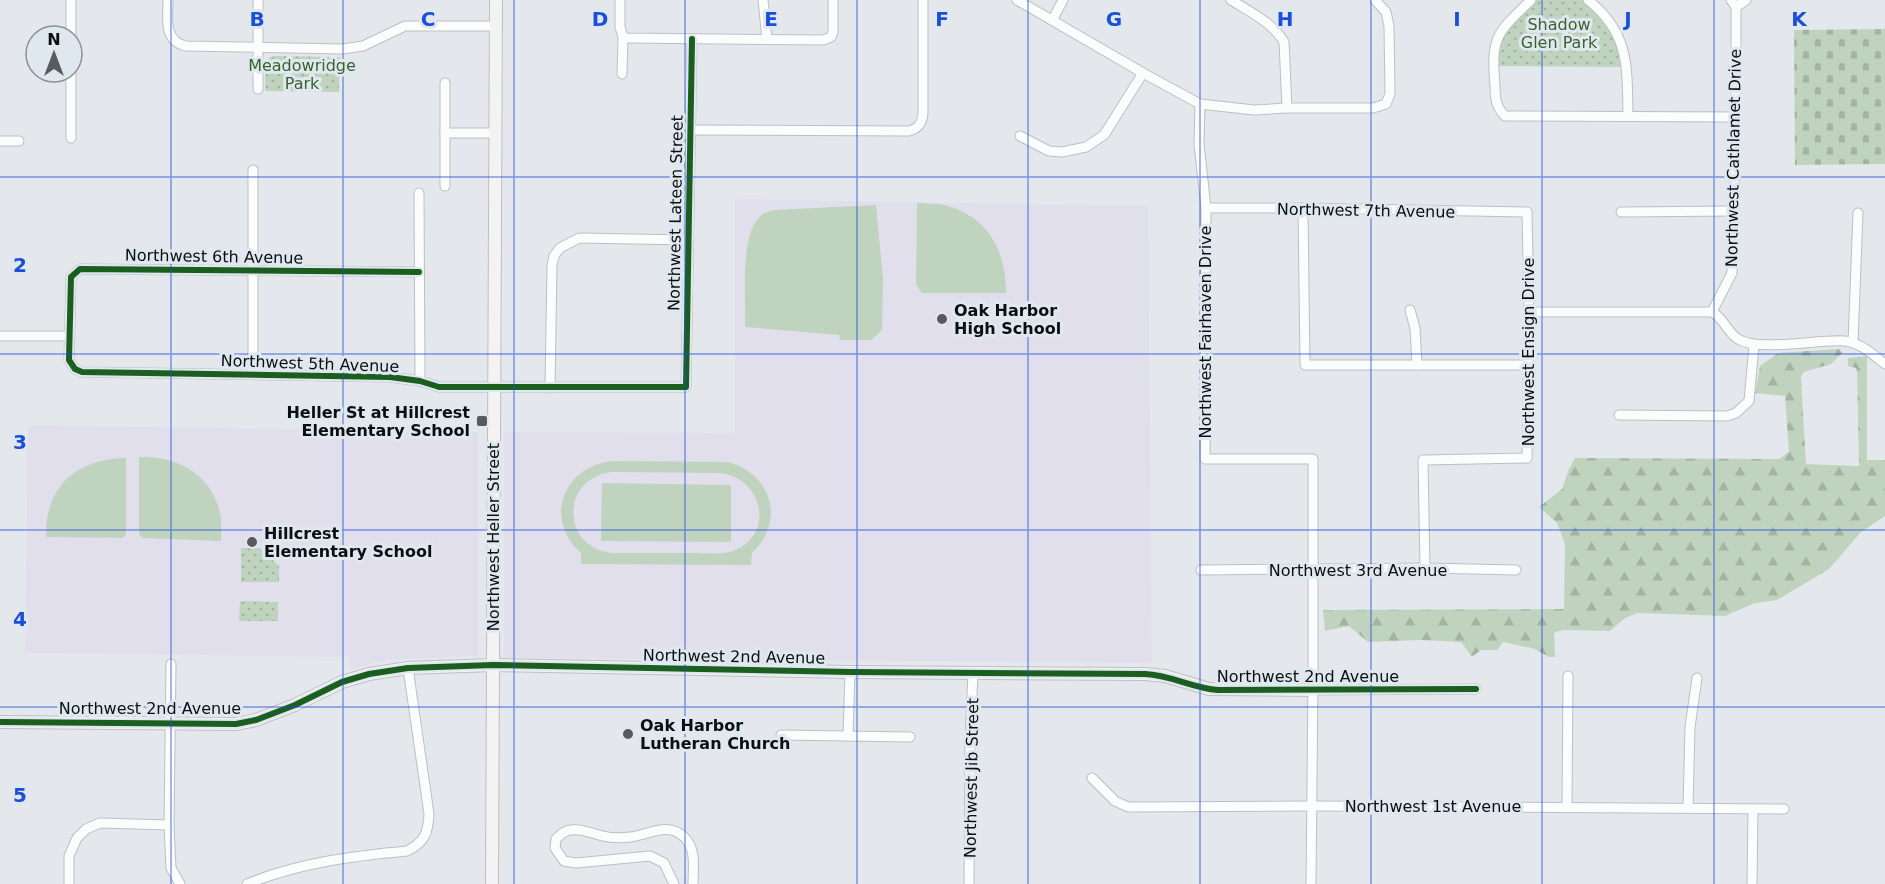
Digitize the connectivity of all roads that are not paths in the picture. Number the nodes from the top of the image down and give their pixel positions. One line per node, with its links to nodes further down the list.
1 (71, 0): 18 (street)
2 (168, 0): 23 (street)
3 (258, 0): 23 (street)
4 (496, 0): 19 (street, Northwest Heller Street)
5 (620, 0): 20 (street)
6 (763, 0): 22 (street)
7 (833, 0): 22 (street)
8 (923, 0): 33 (street)
9 (1017, 0): 17 (street)
10 (1063, 0): 17 (street)
11 (1231, 0): 30 (street)
12 (1375, 0): 30 (street)
13 (1531, 0): 31 (street)
14 (1588, 0): 31 (street)
15 (1746, 0): 16 (street)
16 (1733, 4): 32 (street, Northwest Cathlamet Drive)
17 (1053, 19): 24 (street)
18 (71, 24)
19 (496, 26): 23 (street); 35 (street, Northwest Heller Street)
20 (623, 37): 21 (street); 25 (street)
21 (692, 39): 22 (street); 33 (street, Northwest Lateen Street)
22 (767, 39)
23 (258, 47): 28 (street)
24 (1143, 73): 29 (street); 36 (street)
25 (622, 74)
26 (445, 83): 34 (street)
27 (71, 84): 37 (street)
28 (258, 88)
29 (1200, 104): 30 (street); 43 (street, Northwest Fairhaven Drive)
30 (1287, 108)
31 (1628, 116): 32 (street)
32 (1736, 117): 45 (street, Northwest Cathlamet Drive)
33 (689, 130): 49 (street, Northwest Lateen Street)
34 (445, 133): 35 (street); 41 (street)
35 (495, 133): 64 (street, Northwest Heller Street)
36 (1020, 136)
37 (71, 138)
38 (0, 141): 39 (street)
39 (18, 141)
40 (253, 170): 50 (street)
41 (445, 186)
42 (419, 193): 51 (street)
43 (1206, 208): 44 (street, Northwest 7th Avenue); 70 (street, Northwest Fairhaven Drive)
44 (1303, 208): 46 (street, Northwest 7th Avenue); 59 (street)
45 (1734, 211): 47 (street); 54 (street, Northwest Cathlamet Drive)
46 (1527, 212): 53 (street, Northwest Ensign Drive)
47 (1621, 212)
48 (1858, 213): 57 (street)
49 (688, 240): 65 (street, Northwest Lateen Street); 66 (street)
50 (253, 270): 51 (street, Northwest 6th Avenue); 56 (street, Northwest 6th Avenue); 62 (street)
51 (419, 272): 63 (street)
52 (1410, 309): 59 (street)
53 (1529, 312): 54 (street); 61 (street, Northwest Ensign Drive)
54 (1712, 312): 58 (street)
55 (0, 336): 56 (street)
56 (70, 336): 62 (street, Northwest 5th Avenue)
57 (1853, 342): 58 (street); 60 (street)
58 (1754, 345): 67 (street)
59 (1417, 364): 61 (street)
60 (1885, 364)
61 (1529, 365): 68 (street, Northwest Ensign Drive)
62 (253, 373): 63 (street, Northwest 5th Avenue)
63 (420, 381): 64 (street, Northwest 5th Avenue)
64 (494, 387): 66 (street, Northwest 5th Avenue); 73 (street, Northwest Heller Street)
65 (686, 387): 66 (street, Northwest 5th Avenue)
66 (550, 388)
67 (1619, 415)
68 (1425, 568): 70 (street, Northwest 3rd Avenue); 71 (street, Northwest 3rd Avenue)
69 (1201, 570): 70 (street, Northwest 3rd Avenue)
70 (1314, 570): 80 (street, Northwest Fairhaven Drive)
71 (1516, 570)
72 (171, 663): 82 (street)
73 (493, 665): 74 (street, Northwest 2nd Avenue); 75 (street, Northwest 2nd Avenue); 96 (street, Northwest Heller Street)
74 (408, 668): 82 (street, Northwest 2nd Avenue); 95 (street)
75 (850, 672): 76 (street, Northwest 2nd Avenue); 84 (street)
76 (973, 673): 80 (street, Northwest 2nd Avenue); 99 (street, Northwest Jib Street)
77 (1568, 676): 88 (street)
78 (1698, 678): 89 (street)
79 (1476, 689): 80 (street, Northwest 2nd Avenue)
80 (1313, 690): 87 (street, Northwest Fairhaven Drive)
81 (0, 722): 82 (street, Northwest 2nd Avenue)
82 (170, 722): 92 (street)
83 (781, 735): 84 (street)
84 (848, 736): 85 (street)
85 (910, 737)
86 (1092, 778): 87 (street, Northwest 1st Avenue)
87 (1311, 806): 88 (street, Northwest 1st Avenue); 100 (street, Northwest Fairhaven Drive)
88 (1568, 807): 89 (street, Northwest 1st Avenue)
89 (1688, 808): 91 (street, Northwest 1st Avenue)
90 (1784, 808): 91 (street, Northwest 1st Avenue)
91 (1753, 809): 101 (street)
92 (169, 825): 93 (street); 94 (street)
93 (69, 884)
94 (180, 884)
95 (247, 884)
96 (492, 884)
97 (674, 884): 98 (street)
98 (693, 884)
99 (969, 884)
100 (1311, 884)
101 (1752, 884)

